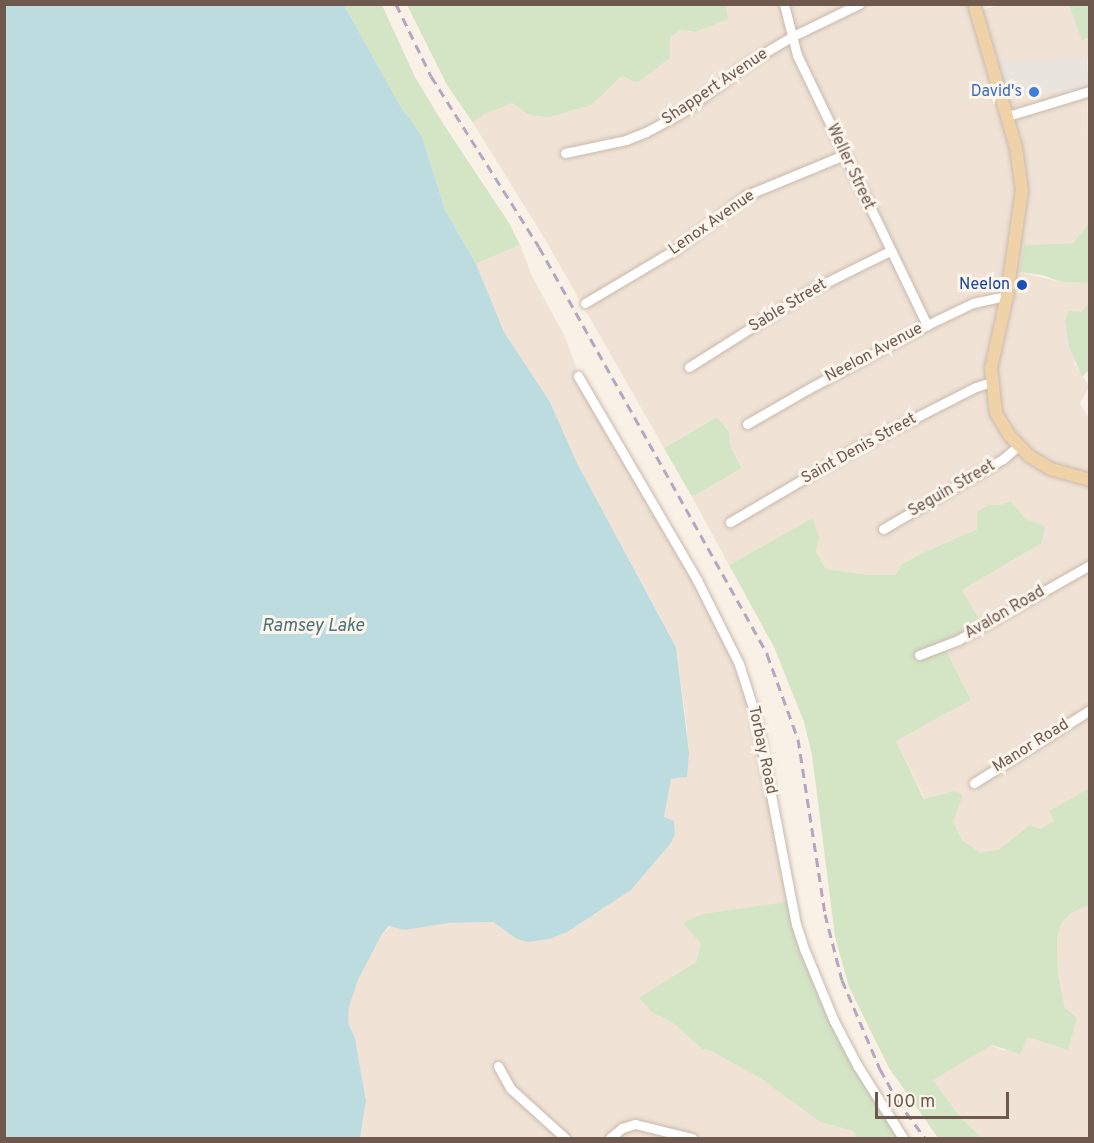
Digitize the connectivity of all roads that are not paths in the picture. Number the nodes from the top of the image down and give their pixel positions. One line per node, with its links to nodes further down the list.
1 (784, 4): 4 (street, Weller Street)
2 (859, 4): 4 (street, Shappert Avenue)
3 (974, 4): 6 (main road)
4 (791, 37): 7 (street, Shappert Avenue); 8 (street, Weller Street)
5 (1089, 91): 6 (street)
6 (1008, 116): 10 (main road)
7 (565, 153)
8 (844, 155): 9 (street, Weller Street); 11 (street, Lenox Avenue)
9 (891, 251): 12 (street, Weller Street); 13 (street, Sable Street)
10 (1007, 296): 12 (street, Neelon Avenue); 15 (main road)
11 (585, 303)
12 (927, 325): 16 (street, Neelon Avenue)
13 (689, 367)
14 (578, 376): 29 (street, Torbay Road)
15 (992, 382): 17 (main road); 19 (street, Saint Denis Street)
16 (747, 424)
17 (1018, 446): 18 (main road); 20 (street, Seguin Street)
18 (1089, 480)
19 (730, 522)
20 (883, 529)
21 (1089, 565): 22 (street, Avalon Road)
22 (918, 655)
23 (1089, 710): 24 (street, Manor Road)
24 (974, 783)
25 (498, 1066): 26 (street)
26 (565, 1138)
27 (610, 1138): 28 (street)
28 (692, 1138)
29 (903, 1138)

